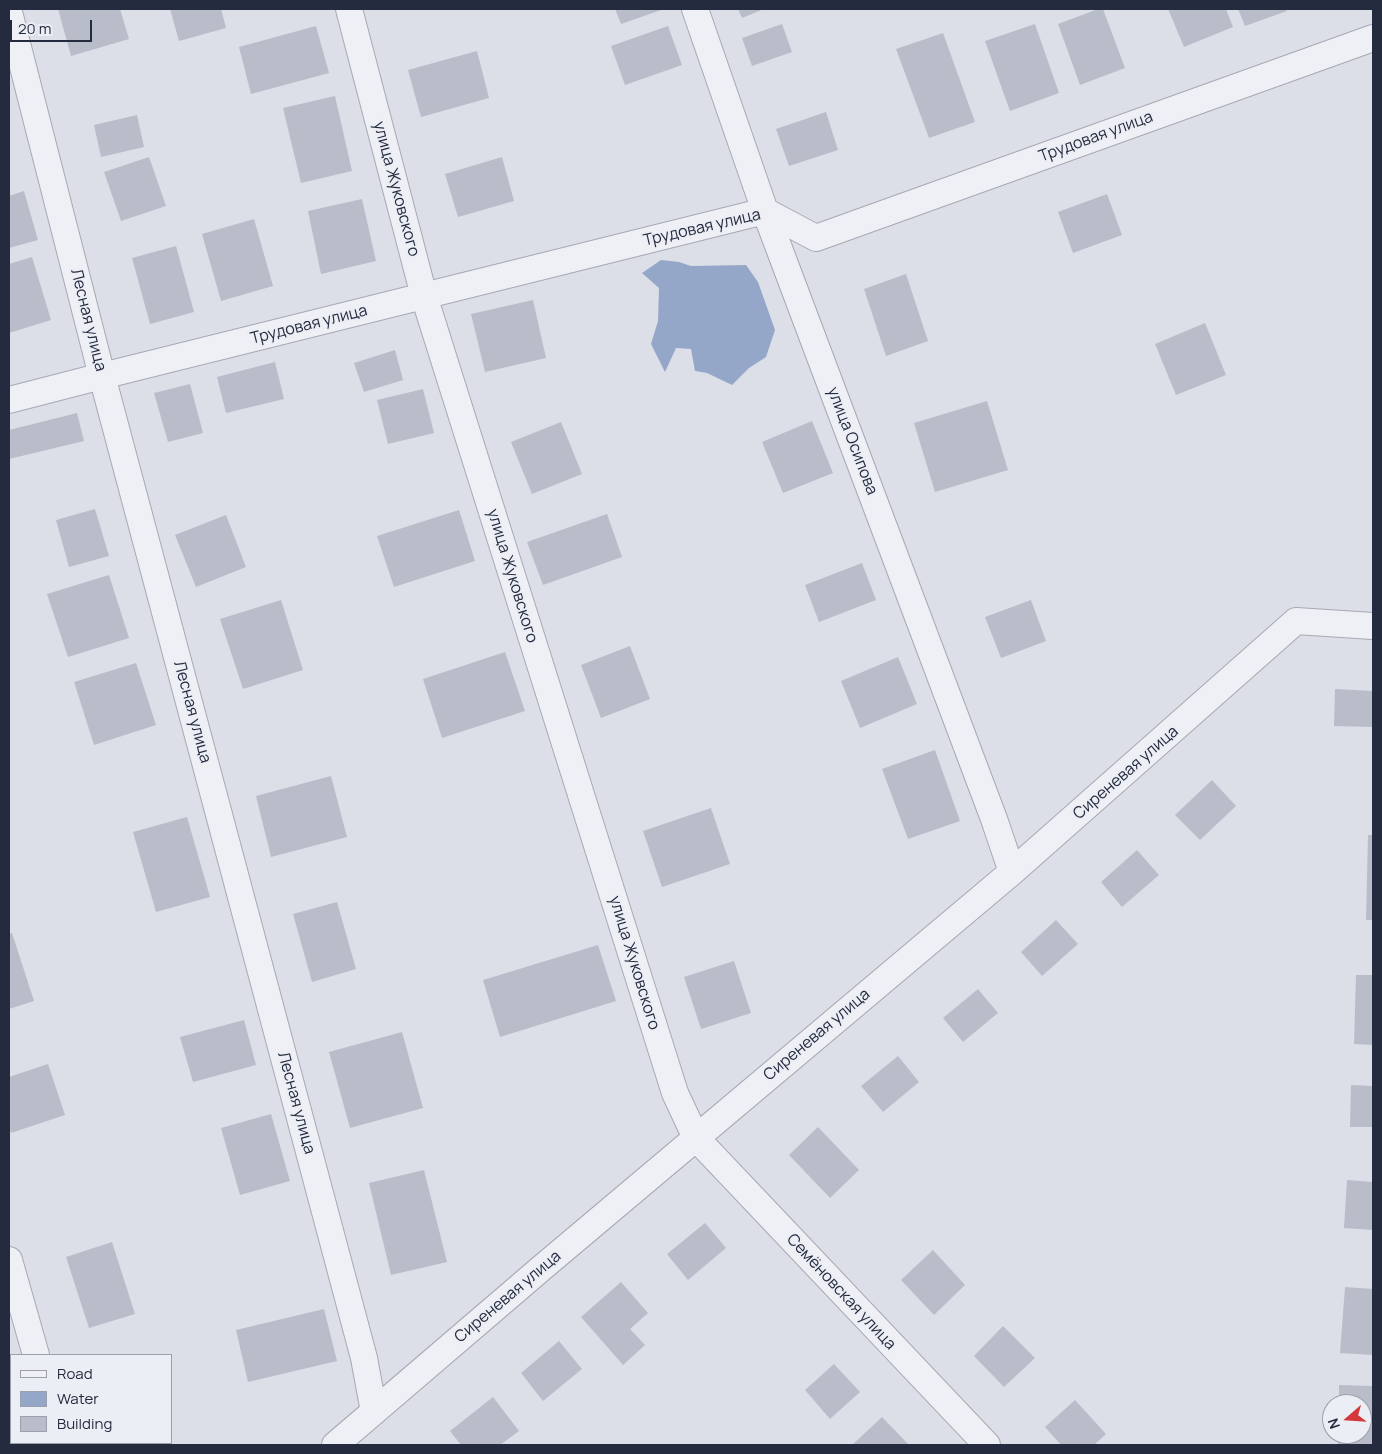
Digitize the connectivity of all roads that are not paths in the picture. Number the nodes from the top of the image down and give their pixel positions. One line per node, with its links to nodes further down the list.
1 (348, 9): 6 (street, улица Жуковского)
2 (695, 9): 5 (street, улица Осипова)
3 (9, 12): 7 (street, Лесная улица)
4 (1373, 38): 5 (street, Трудовая улица)
5 (765, 211): 6 (street, Трудовая улица); 10 (street, улица Осипова)
6 (424, 296): 7 (street, Трудовая улица); 11 (street, улица Жуковского)
7 (102, 376): 8 (street, Трудовая улица); 14 (street, Лесная улица)
8 (9, 400)
9 (1373, 626): 10 (street, Сиреневая улица)
10 (1012, 872): 11 (street, Сиреневая улица)
11 (696, 1138): 14 (street, Сиреневая улица); 16 (street, Семёновская улица)
12 (9, 1260): 13 (street)
13 (36, 1354)
14 (374, 1412): 15 (street, Сиреневая улица)
15 (335, 1445)
16 (987, 1445)

